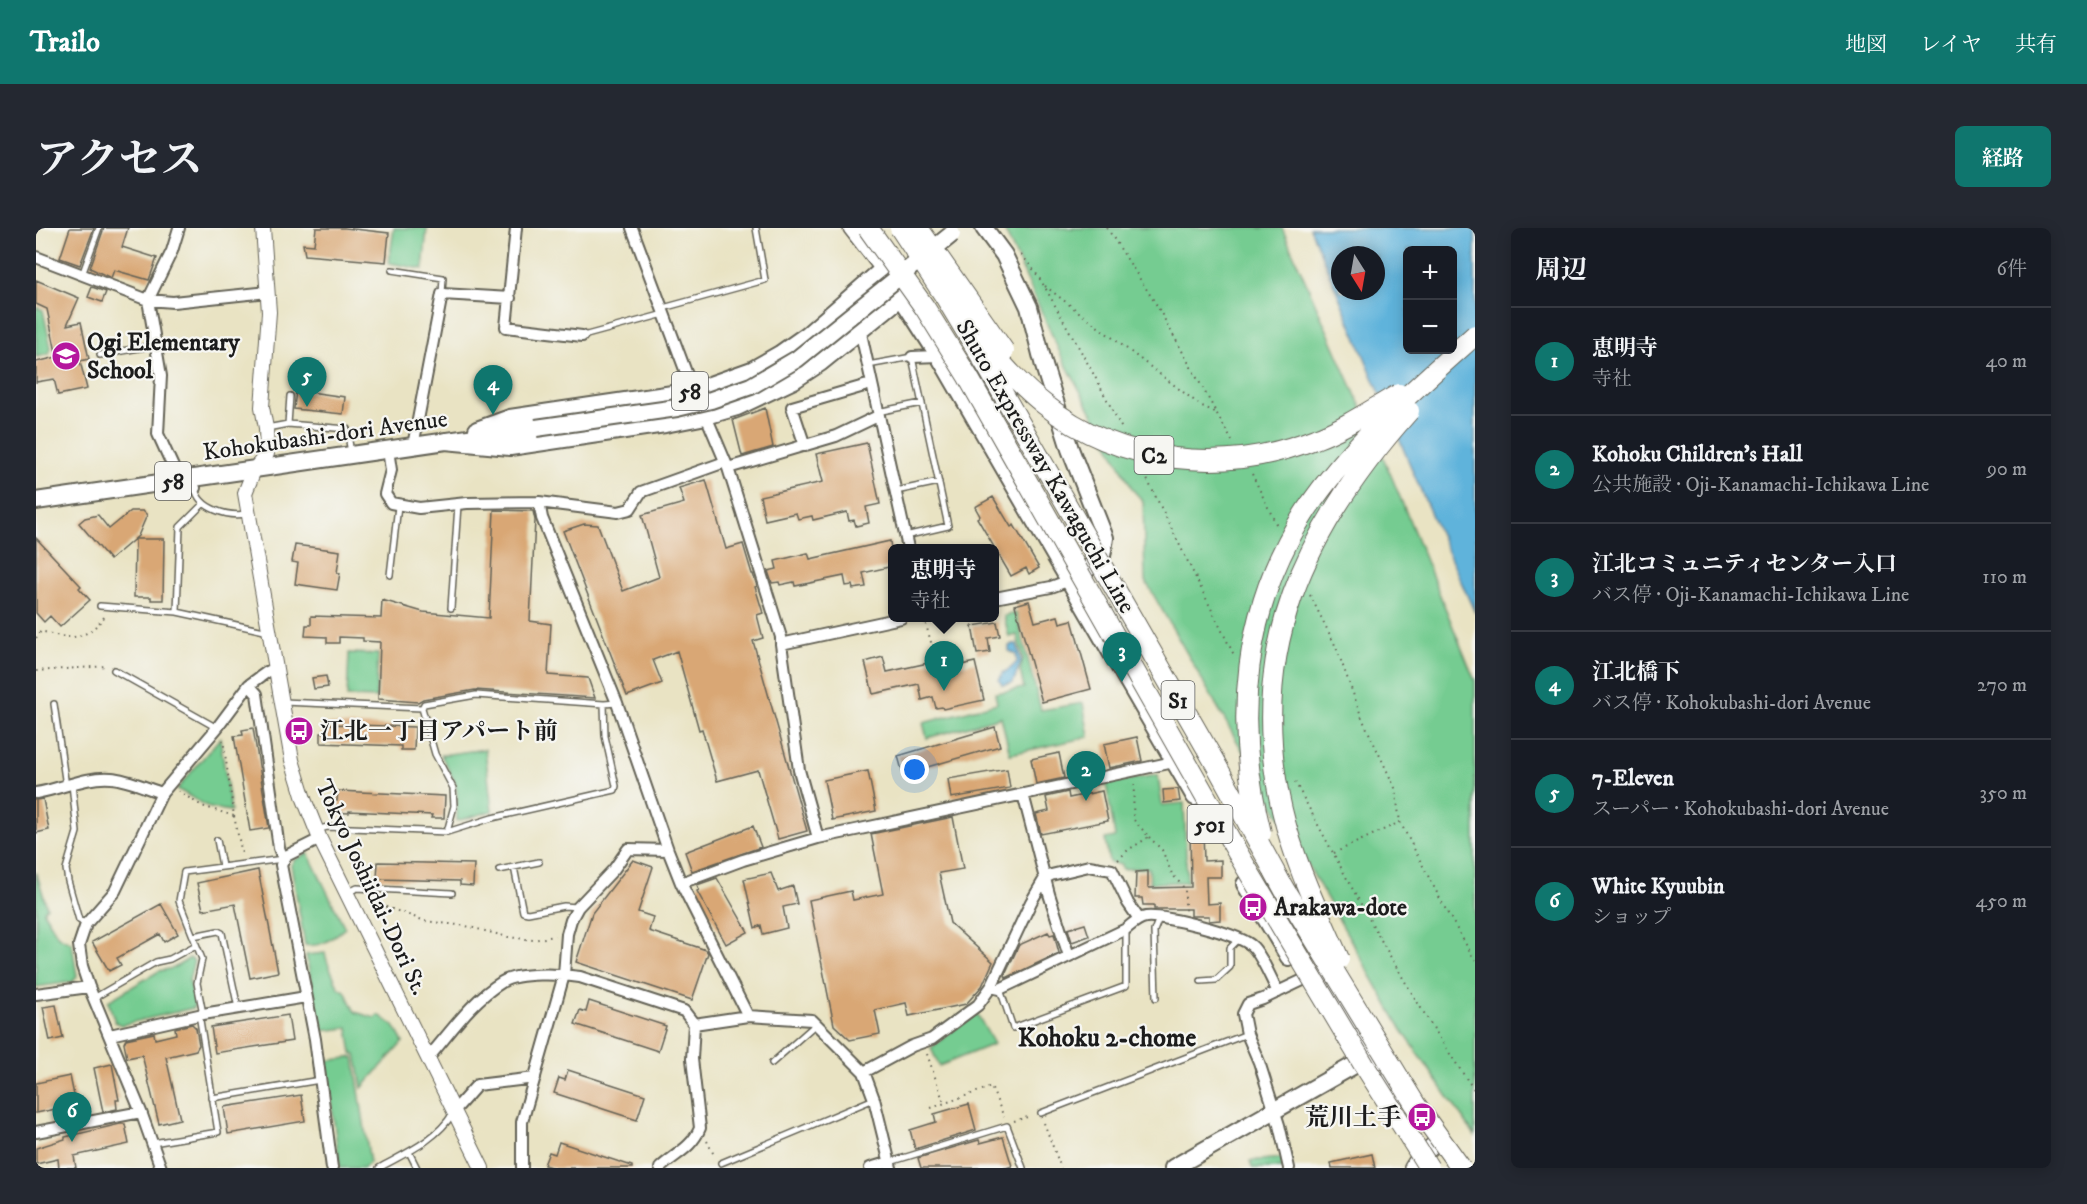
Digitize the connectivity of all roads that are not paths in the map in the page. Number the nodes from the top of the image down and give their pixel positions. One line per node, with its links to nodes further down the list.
1 (99, 228): 19 (lane)
2 (179, 228): 25 (street)
3 (264, 228): 21 (street, Tokyo Joshiidai-Dori St.)
4 (516, 228): 24 (street)
5 (632, 228): 26 (street)
6 (756, 228): 26 (lane)
7 (851, 228): 17 (main road)
8 (868, 228): 143 (highway, Shuto Expressway Kawaguchi Line / S1, bridge)
9 (877, 228): 15 (main road)
10 (892, 228): 30 (highway, C2, bridge)
11 (900, 228): 136 (highway, Shuto Expressway Kawaguchi Line / S1, bridge)
12 (918, 228): 33 (highway, C2, bridge)
13 (984, 228): 65 (main road)
14 (956, 231): 47 (main road, Kohokubashi-dori Avenue / 58, bridge)
15 (898, 256): 17 (main road, 58); 20 (main road)
16 (36, 257): 19 (street)
17 (883, 269): 23 (main road, 501); 28 (main road, 58)
18 (392, 270): 22 (lane)
19 (82, 275): 25 (street)
20 (918, 284): 23 (main road, 58); 65 (main road)
21 (268, 292): 25 (street); 46 (street, Tokyo Joshiidai-Dori St.)
22 (442, 294): 24 (street); 48 (street)
23 (902, 296): 27 (main road, 58); 35 (main road, 501)
24 (510, 298): 29 (street)
25 (148, 300): 31 (street)
26 (664, 311): 29 (lane); 40 (street)
27 (860, 329): 37 (main road, 58); 38 (street)
28 (807, 335): 37 (street); 40 (main road, 58)
29 (582, 336)
30 (1475, 336): 143 (highway, S1, bridge)
31 (156, 345): 34 (lane); 55 (street)
32 (1475, 346): 136 (highway, Shuto Expressway Kawaguchi Line / S1, bridge)
33 (1439, 354)
34 (100, 355)
35 (939, 356): 36 (street); 67 (main road, 501)
36 (912, 357): 38 (lane); 42 (lane)
37 (820, 363): 44 (main road, 58)
38 (867, 365): 39 (street)
39 (872, 384): 43 (street); 49 (street)
40 (693, 391): 47 (main road, 58)
41 (290, 396): 45 (lane)
42 (922, 403): 43 (lane); 54 (lane)
43 (878, 414): 49 (street); 56 (street)
44 (706, 416): 47 (main road, 58); 52 (street)
45 (288, 424): 46 (lane); 51 (lane)
46 (266, 428): 53 (street, Tokyo Joshiidai-Dori St.)
47 (445, 441): 48 (main road, Kohokubashi-dori Avenue / 58)
48 (414, 446): 50 (main road, Kohokubashi-dori Avenue / 58)
49 (805, 446): 52 (street)
50 (388, 450): 51 (main road, Kohokubashi-dori Avenue / 58); 61 (street)
51 (351, 456): 53 (main road, Kohokubashi-dori Avenue / 58)
52 (726, 465): 58 (street); 74 (street)
53 (254, 470): 55 (main road, Kohokubashi-dori Avenue / 58); 62 (street, Tokyo Joshiidai-Dori St.)
54 (939, 482): 56 (lane); 63 (lane)
55 (190, 484): 57 (main road, Kohokubashi-dori Avenue / 58); 59 (lane)
56 (895, 492): 63 (street)
57 (36, 501)
58 (538, 502): 60 (street); 79 (street)
59 (203, 504): 62 (lane); 71 (lane)
60 (458, 505): 61 (street); 70 (lane)
61 (398, 506): 66 (lane)
62 (248, 513): 73 (street, Tokyo Joshiidai-Dori St.)
63 (905, 536): 64 (street)
64 (907, 544)
65 (1086, 570): 67 (main road); 84 (main road, 501)
66 (390, 575)
67 (1070, 580): 68 (street); 84 (main road, 501)
68 (999, 597)
69 (100, 606): 71 (lane)
70 (451, 608)
71 (177, 612): 73 (lane)
72 (888, 621): 74 (street)
73 (270, 632): 75 (street, Tokyo Joshiidai-Dori St.)
74 (781, 644): 91 (street)
75 (276, 668): 77 (street); 78 (street, Tokyo Joshiidai-Dori St.)
76 (114, 670): 83 (lane)
77 (249, 685): 83 (street); 94 (street)
78 (282, 702): 82 (lane); 90 (street, Tokyo Joshiidai-Dori St.)
79 (617, 703): 81 (lane); 93 (street)
80 (54, 704): 85 (lane)
81 (604, 704): 82 (lane); 89 (lane)
82 (422, 708): 89 (lane)
83 (220, 733): 87 (street)
84 (1179, 753): 88 (street); 113 (main road, 501); 129 (main road, 501)
85 (69, 785): 86 (street); 87 (street); 106 (lane)
86 (36, 793)
87 (162, 794): 106 (street)
88 (1023, 794): 91 (street); 99 (street)
89 (447, 832): 90 (lane)
90 (318, 834): 94 (street); 101 (street, Tokyo Joshiidai-Dori St.)
91 (818, 838): 100 (street)
92 (218, 840): 96 (lane)
93 (668, 850): 100 (street); 103 (street)
94 (283, 859): 96 (lane); 119 (street)
95 (539, 862): 97 (lane)
96 (222, 866): 108 (lane)
97 (514, 867): 98 (lane); 103 (lane)
98 (499, 870)
99 (1045, 878): 105 (street); 111 (street); 116 (street)
100 (681, 883): 124 (street)
101 (346, 893): 102 (lane); 130 (street, Tokyo Joshiidai-Dori St.)
102 (452, 893)
103 (579, 907): 112 (street)
104 (1159, 918): 105 (street); 109 (street); 121 (lane)
105 (1139, 919): 107 (street)
106 (86, 924): 115 (street)
107 (1126, 929): 111 (street); 116 (lane)
108 (193, 936): 110 (lane); 122 (lane)
109 (1238, 940): 114 (lane); 117 (street)
110 (196, 945): 120 (lane); 123 (lane)
111 (1069, 956): 116 (street)
112 (564, 975): 125 (street); 130 (street); 134 (street)
113 (1303, 980): 117 (street); 132 (main road, 501)
114 (1201, 981)
115 (89, 987): 118 (street); 120 (street)
116 (996, 988): 133 (street)
117 (1278, 992): 127 (street)
118 (36, 994)
119 (306, 997): 122 (street); 135 (street)
120 (94, 998): 128 (street)
121 (1156, 998)
122 (237, 1008): 123 (street)
123 (201, 1014): 128 (street); 137 (lane)
124 (748, 1016): 125 (street); 126 (street)
125 (694, 1024): 157 (street)
126 (816, 1024): 131 (lane); 133 (street)
127 (1247, 1034): 141 (street); 142 (lane)
128 (110, 1035): 140 (street)
129 (1372, 1055): 132 (main road); 146 (main road)
130 (428, 1058): 139 (street, Tokyo Joshiidai-Dori St.)
131 (772, 1063)
132 (1357, 1065): 141 (main road); 150 (main road)
133 (864, 1072): 138 (street)
134 (535, 1078): 139 (street); 156 (street)
135 (320, 1080): 137 (lane); 152 (street)
136 (1402, 1083): 163 (highway, Shuto Expressway Kawaguchi Line / S1, bridge)
137 (212, 1098): 145 (lane)
138 (874, 1099): 148 (lane); 149 (street)
139 (454, 1111): 147 (lane); 155 (street, Tokyo Joshiidai-Dori St.)
140 (141, 1112): 144 (street); 145 (street)
141 (1274, 1112): 160 (main road); 161 (street)
142 (1041, 1113)
143 (1397, 1119): 150 (highway, Shuto Expressway Kawaguchi Line / S1, bridge)
144 (36, 1132)
145 (151, 1143): 151 (street)
146 (1433, 1145): 150 (main road); 162 (main road)
147 (409, 1152): 153 (lane); 154 (lane)
148 (720, 1164)
149 (890, 1165): 158 (street); 159 (lane)
150 (1420, 1166)
151 (161, 1168)
152 (332, 1168)
153 (379, 1168)
154 (417, 1168)
155 (482, 1168)
156 (522, 1168)
157 (660, 1168)
158 (870, 1168)
159 (1023, 1168)
160 (1173, 1168)
161 (1289, 1168)
162 (1449, 1168)
163 (1461, 1168)

